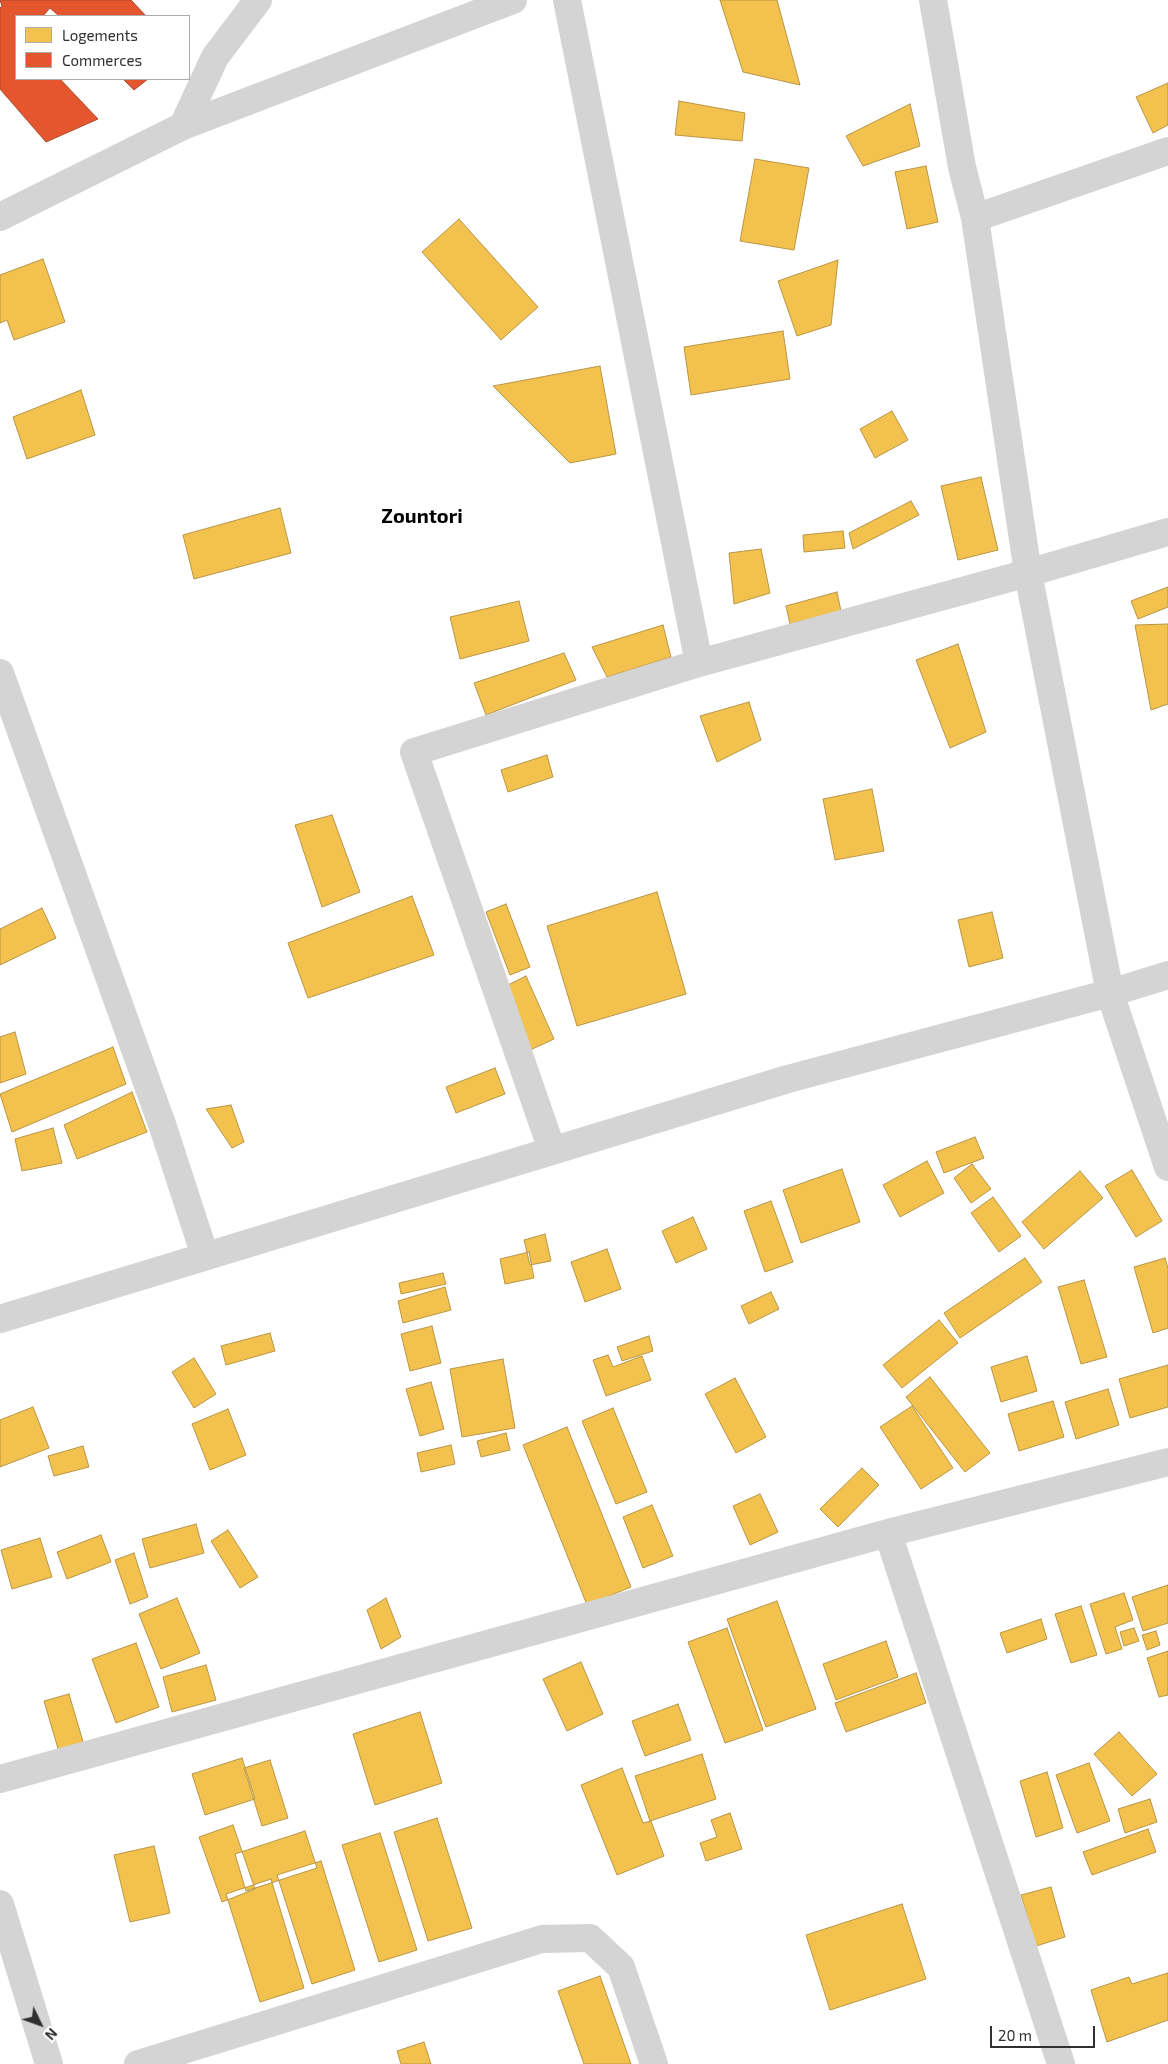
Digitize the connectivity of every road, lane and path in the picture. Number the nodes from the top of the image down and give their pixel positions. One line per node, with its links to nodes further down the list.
1 (258, 0): 5 (street)
2 (513, 0): 5 (street)
3 (567, 0): 11 (street)
4 (933, 0): 8 (street)
5 (183, 126): 7 (street)
6 (1168, 151): 8 (street)
7 (0, 217)
8 (974, 218): 10 (street)
9 (1168, 532): 10 (street)
10 (1028, 573): 11 (street); 14 (street)
11 (699, 663): 15 (street)
12 (0, 673): 17 (street)
13 (1168, 975): 14 (street)
14 (1110, 993): 15 (street); 16 (street)
15 (552, 1150): 17 (street)
16 (1168, 1167)
17 (205, 1256): 18 (street)
18 (0, 1319)
19 (1168, 1462): 20 (street)
20 (888, 1533): 21 (street); 26 (street)
21 (0, 1779)
22 (0, 1904): 23 (street)
23 (49, 2064)
24 (138, 2064): 25 (street)
25 (654, 2064)
26 (1061, 2064)

